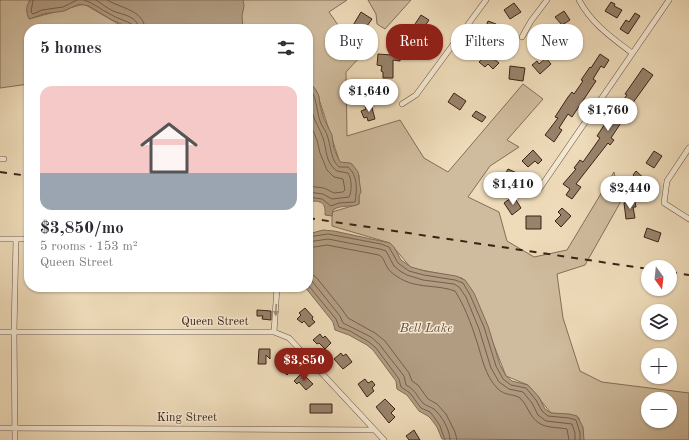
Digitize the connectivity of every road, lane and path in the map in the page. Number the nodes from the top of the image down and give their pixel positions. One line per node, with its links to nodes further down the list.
1 (486, 0): 7 (street)
2 (547, 0): 5 (street)
3 (579, 0): 6 (street)
4 (669, 0): 6 (street)
5 (522, 37)
6 (632, 53): 9 (street)
7 (402, 104)
8 (689, 148): 10 (street)
9 (540, 188)
10 (689, 219)
11 (0, 239): 12 (street)
12 (16, 239): 13 (street); 16 (street)
13 (24, 239)
14 (277, 292): 17 (street, one-way to 17)
15 (0, 332): 16 (street, Queen Street)
16 (14, 332): 17 (street, Queen Street); 19 (street)
17 (274, 332): 20 (street, Queen Street)
18 (0, 428): 19 (street, King Street)
19 (16, 428): 20 (street, King Street); 21 (street)
20 (374, 430): 22 (street, Queen Street)
21 (16, 440)
22 (384, 440)

